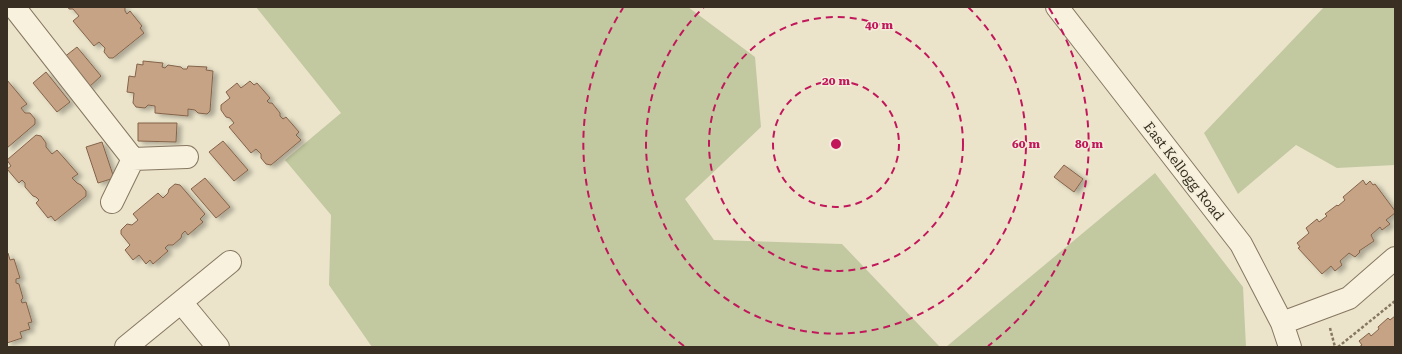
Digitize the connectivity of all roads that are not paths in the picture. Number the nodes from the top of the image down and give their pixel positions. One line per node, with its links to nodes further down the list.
1 (14, 7): 4 (street)
2 (1057, 7): 9 (street, East Kellogg Road)
3 (187, 157): 4 (street)
4 (133, 159): 5 (street)
5 (112, 202)
6 (1395, 258): 9 (street)
7 (230, 262): 8 (street)
8 (181, 302): 10 (street); 11 (street)
9 (1282, 323): 12 (street, East Kellogg Road)
10 (130, 346)
11 (218, 347)
12 (1290, 347)

